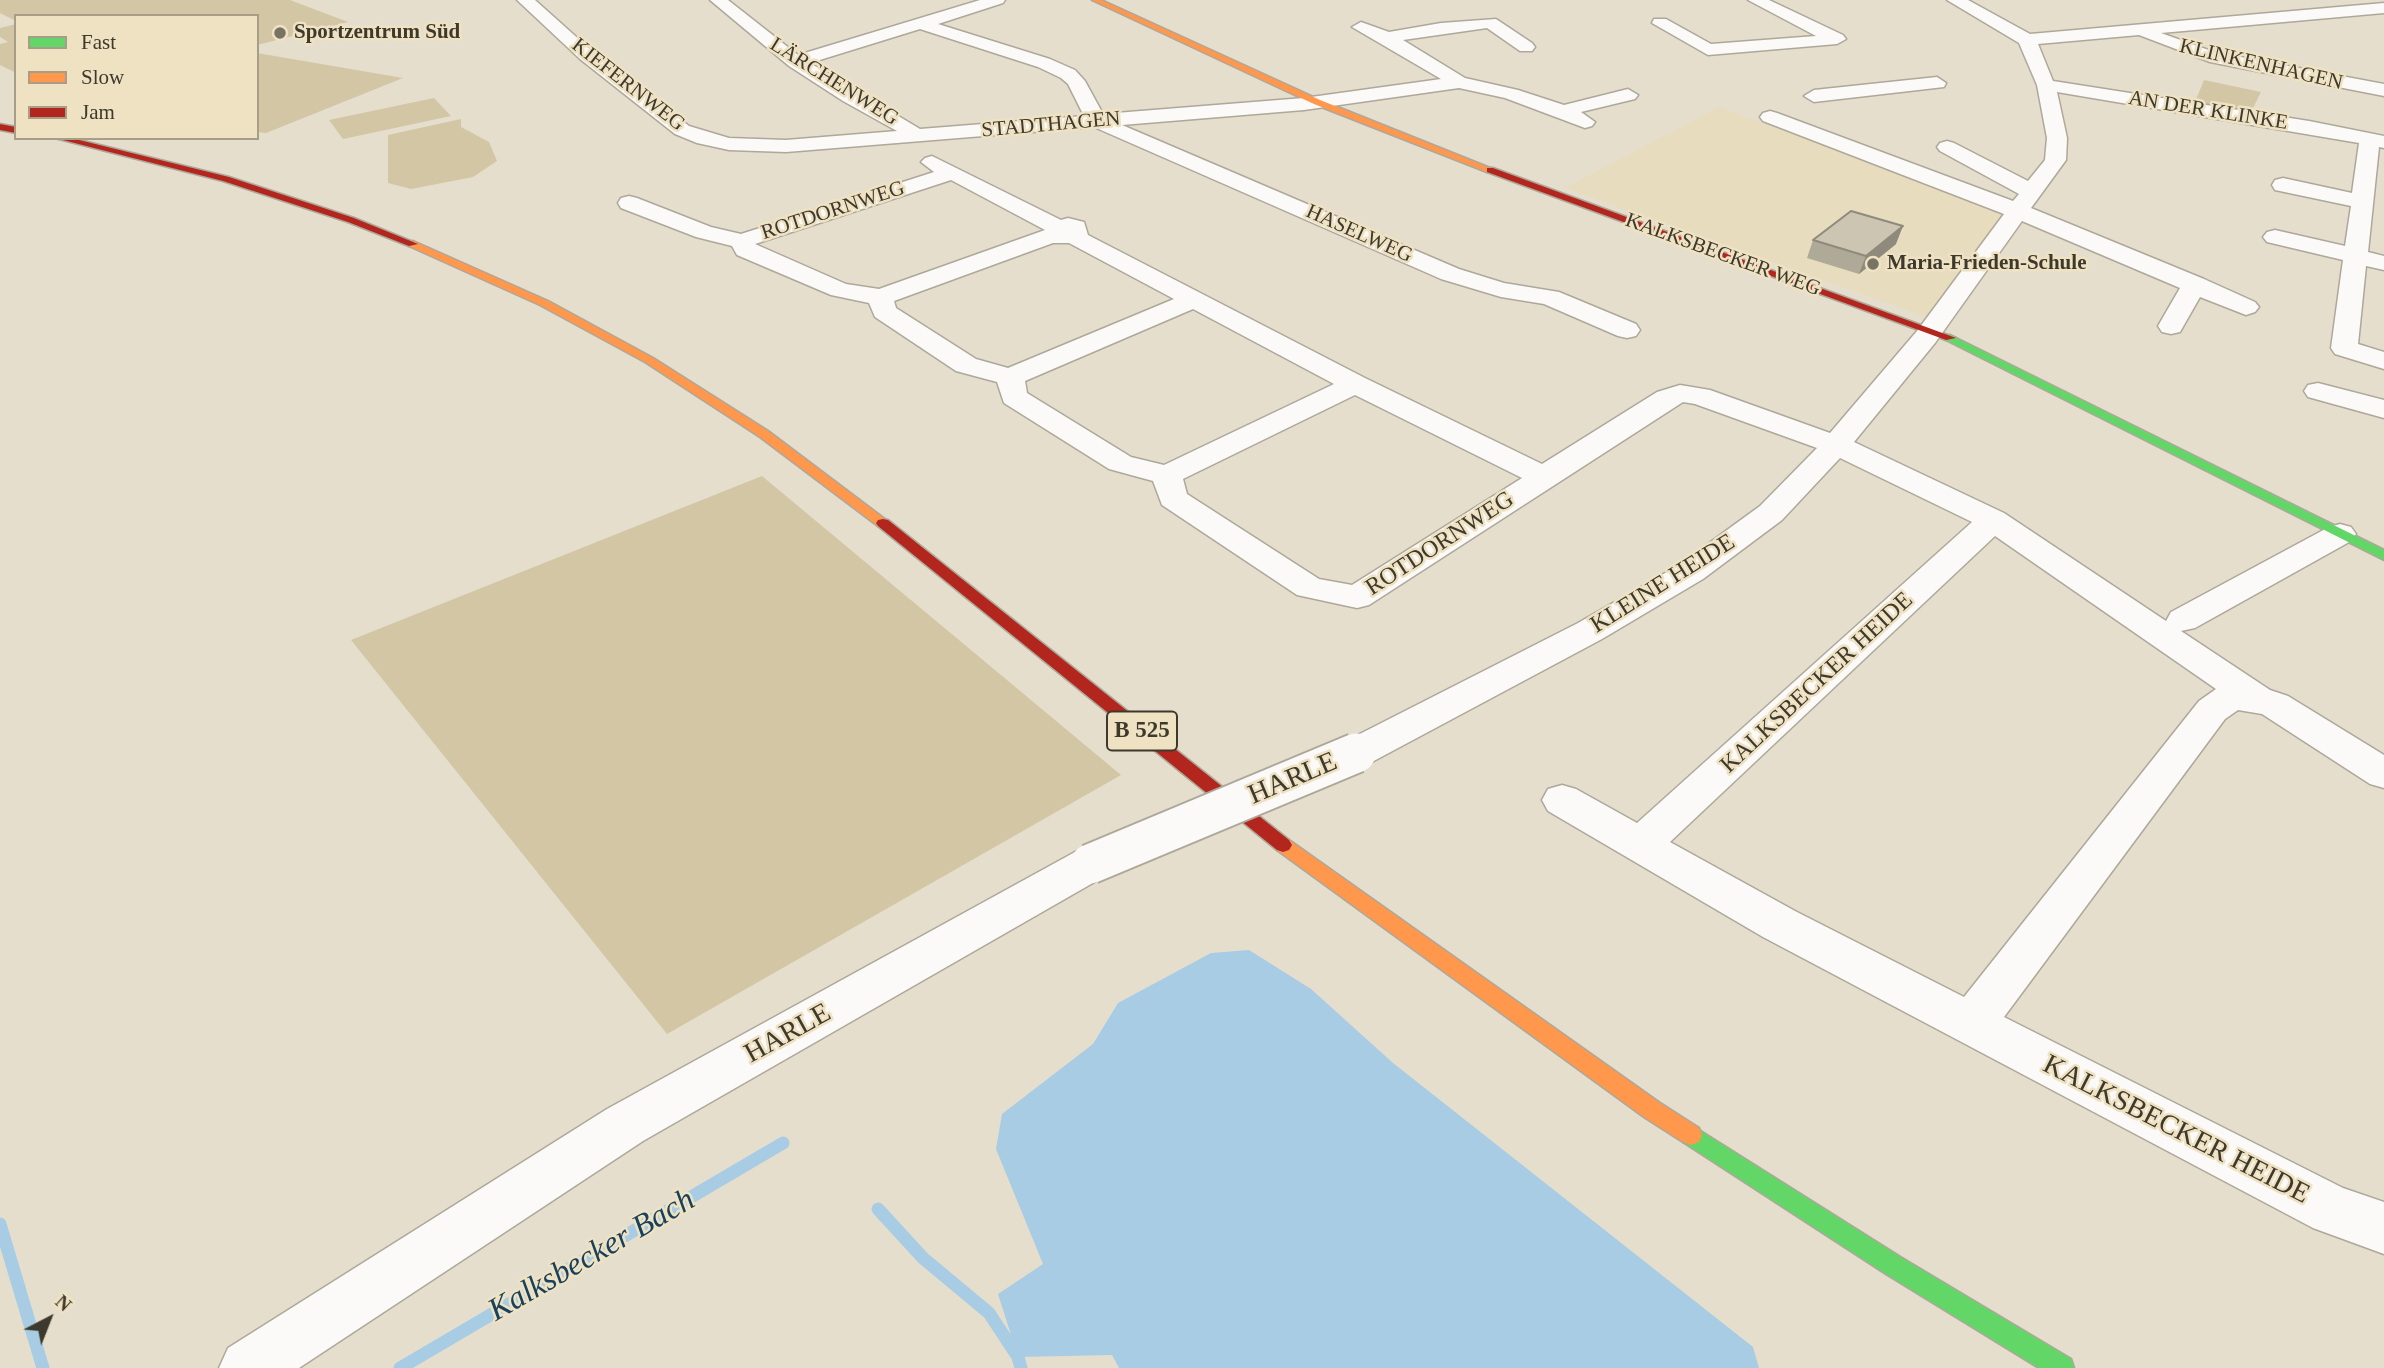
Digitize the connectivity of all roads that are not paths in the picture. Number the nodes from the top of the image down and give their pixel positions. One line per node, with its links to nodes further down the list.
1 (525, 0): 37 (street, KIEFERNWEG)
2 (719, 0): 19 (street, LÄRCHENWEG)
3 (998, 0): 11 (street)
4 (1095, 0): 28 (main road, KALKSBECKER WEG)
5 (1756, 0): 16 (street)
6 (1955, 0): 15 (street)
7 (2246, 4): 9 (street)
8 (2384, 8): 9 (street, KLINKENHAGEN)
9 (2282, 17): 13 (street, KLINKENHAGEN)
10 (1660, 23): 16 (street)
11 (922, 24): 19 (street); 31 (street)
12 (1361, 27): 14 (street)
13 (2140, 31): 15 (street, KLINKENHAGEN); 25 (street, KLINKENHAGEN)
14 (1387, 38): 17 (street); 21 (street)
15 (2027, 40): 23 (street, KLEINE HEIDE)
16 (1792, 43): 18 (street)
17 (1526, 47)
18 (1816, 56)
19 (795, 62): 33 (street, LÄRCHENWEG)
20 (1851, 76): 24 (street)
21 (1459, 82): 28 (street, STADTHAGEN); 29 (street)
22 (1937, 83): 24 (street)
23 (2046, 85): 36 (street, AN DER KLINKE); 42 (street, KLEINE HEIDE)
24 (1874, 89): 27 (street)
25 (2384, 90)
26 (1628, 95): 29 (street)
27 (1814, 96)
28 (1317, 102): 31 (street, STADTHAGEN); 54 (main road, KALKSBECKER WEG)
29 (1563, 111): 32 (street)
30 (1770, 117): 42 (street)
31 (1097, 121): 33 (street, STADTHAGEN); 55 (street, HASELWEG)
32 (1585, 122)
33 (916, 136): 34 (street, STADTHAGEN)
34 (891, 139): 37 (street, STADTHAGEN); 39 (street, ROTDORNWEG)
35 (67, 140): 76 (main road, B 525)
36 (2377, 141): 41 (street, AN DER KLINKE)
37 (786, 146)
38 (1947, 148): 42 (street)
39 (952, 173): 44 (street, ROTDORNWEG); 46 (street, ROTDORNWEG)
40 (2283, 185): 41 (street)
41 (2361, 201): 47 (street, AN DER KLINKE)
42 (2025, 202): 49 (street); 54 (street, KLEINE HEIDE)
43 (629, 203): 46 (street)
44 (1060, 233): 50 (street, ROTDORNWEG); 51 (street, ROTDORNWEG)
45 (2275, 237): 47 (street)
46 (742, 241): 50 (street, ROTDORNWEG)
47 (2354, 256): 48 (street); 56 (street, AN DER KLINKE)
48 (2384, 262)
49 (2194, 284): 52 (street); 53 (street)
50 (881, 297): 57 (street)
51 (1196, 299): 57 (street); 58 (street, ROTDORNWEG)
52 (2246, 307)
53 (2171, 326)
54 (1930, 329): 61 (street, KLEINE HEIDE); 65 (main road, KALKSBECKER WEG)
55 (1627, 330)
56 (2384, 361)
57 (1010, 377): 62 (street)
58 (1355, 384): 62 (street); 63 (street, ROTDORNWEG)
59 (2318, 391): 60 (street)
60 (2384, 409)
61 (1836, 445): 63 (street, ROTDORNWEG); 64 (street); 69 (street, KLEINE HEIDE)
62 (1167, 475): 63 (street, ROTDORNWEG)
63 (1544, 477)
64 (1993, 520): 68 (street); 72 (street, KALKSBECKER HEIDE)
65 (2340, 534): 66 (main road, KALKSBECKER WEG); 67 (street)
66 (2384, 556)
67 (2183, 620)
68 (2257, 699): 70 (street); 73 (street)
69 (1356, 752): 75 (street, HARLE, bridge)
70 (2384, 774)
71 (1562, 800): 72 (street, KALKSBECKER HEIDE)
72 (1640, 845): 73 (street, KALKSBECKER HEIDE)
73 (1971, 1024): 74 (street, KALKSBECKER HEIDE)
74 (2384, 1228)
75 (248, 1368)
76 (2062, 1368)

